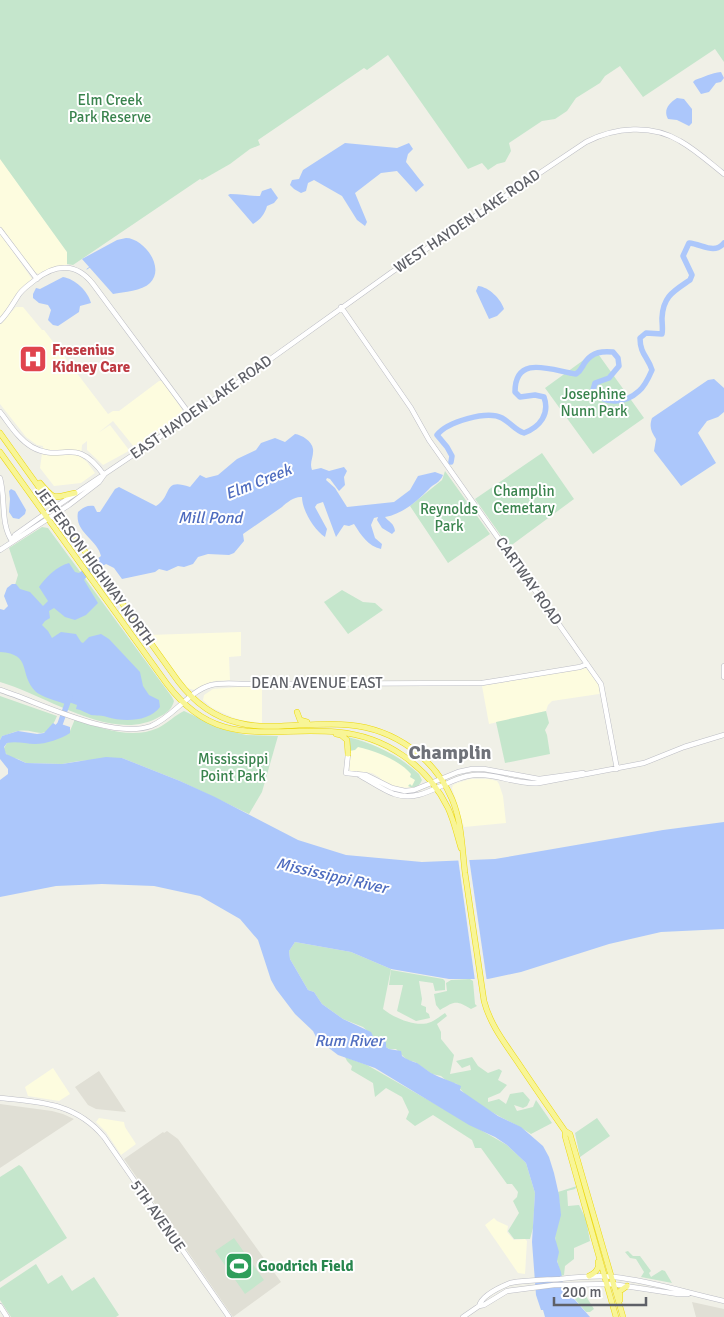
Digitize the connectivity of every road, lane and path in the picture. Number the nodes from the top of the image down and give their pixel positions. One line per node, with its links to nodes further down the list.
1 (724, 174): 4 (main road, WEST HAYDEN LAKE ROAD)
2 (0, 230): 3 (main road)
3 (37, 279): 5 (main road); 8 (main road)
4 (341, 307): 6 (main road, WEST HAYDEN LAKE ROAD); 18 (main road, CARTWAY ROAD)
5 (0, 321)
6 (297, 339): 8 (main road, EAST HAYDEN LAKE ROAD)
7 (0, 412): 12 (main road)
8 (191, 416): 12 (main road, EAST HAYDEN LAKE ROAD)
9 (0, 433): 11 (highway, JEFFERSON HIGHWAY NORTH)
10 (0, 452): 15 (highway, JEFFERSON HIGHWAY NORTH)
11 (22, 463): 14 (highway); 15 (highway, JEFFERSON HIGHWAY NORTH)
12 (104, 475): 14 (main road, EAST HAYDEN LAKE ROAD); 15 (main road, EAST HAYDEN LAKE ROAD)
13 (0, 478): 16 (main road)
14 (75, 493): 15 (main road, EAST HAYDEN LAKE ROAD)
15 (51, 513): 16 (main road, EAST HAYDEN LAKE ROAD); 22 (highway, JEFFERSON HIGHWAY NORTH); 23 (highway, JEFFERSON HIGHWAY NORTH)
16 (12, 541): 17 (main road, EAST HAYDEN LAKE ROAD)
17 (0, 550)
18 (587, 664): 22 (main road, DEAN AVENUE EAST); 29 (main road, CARTWAY ROAD)
19 (724, 666): 20 (main road)
20 (724, 677)
21 (0, 690): 23 (main road, DEAN AVENUE EAST)
22 (191, 697): 23 (main road, DEAN AVENUE EAST); 25 (highway, JEFFERSON HIGHWAY NORTH)
23 (184, 703): 26 (highway, JEFFERSON HIGHWAY NORTH)
24 (297, 712): 25 (highway)
25 (342, 724): 31 (highway)
26 (304, 732): 28 (highway); 32 (highway)
27 (724, 735): 29 (main road)
28 (348, 754): 30 (main road)
29 (617, 769): 31 (main road); 33 (main road)
30 (356, 774): 32 (main road); 34 (main road)
31 (441, 779): 32 (main road); 33 (highway)
32 (432, 782): 34 (highway)
33 (445, 785): 34 (main road); 35 (highway)
34 (436, 789): 35 (highway)
35 (463, 856): 37 (highway)
36 (0, 1098): 50 (main road, 5TH AVENUE)
37 (565, 1131): 38 (highway); 40 (highway)
38 (591, 1227): 39 (highway); 40 (highway)
39 (589, 1276): 40 (main road); 41 (main road)
40 (608, 1276): 42 (highway); 44 (main road)
41 (571, 1281): 42 (main road); 47 (main road); 47 (main road)
42 (610, 1283): 43 (main road); 48 (highway); 52 (highway)
43 (627, 1286): 44 (main road); 48 (highway)
44 (689, 1294): 45 (main road)
45 (724, 1301)
46 (0, 1306): 49 (main road)
47 (479, 1306): 51 (main road)
48 (620, 1308): 53 (highway)
49 (7, 1317)
50 (229, 1317)
51 (463, 1317)
52 (616, 1317)
53 (623, 1317)

